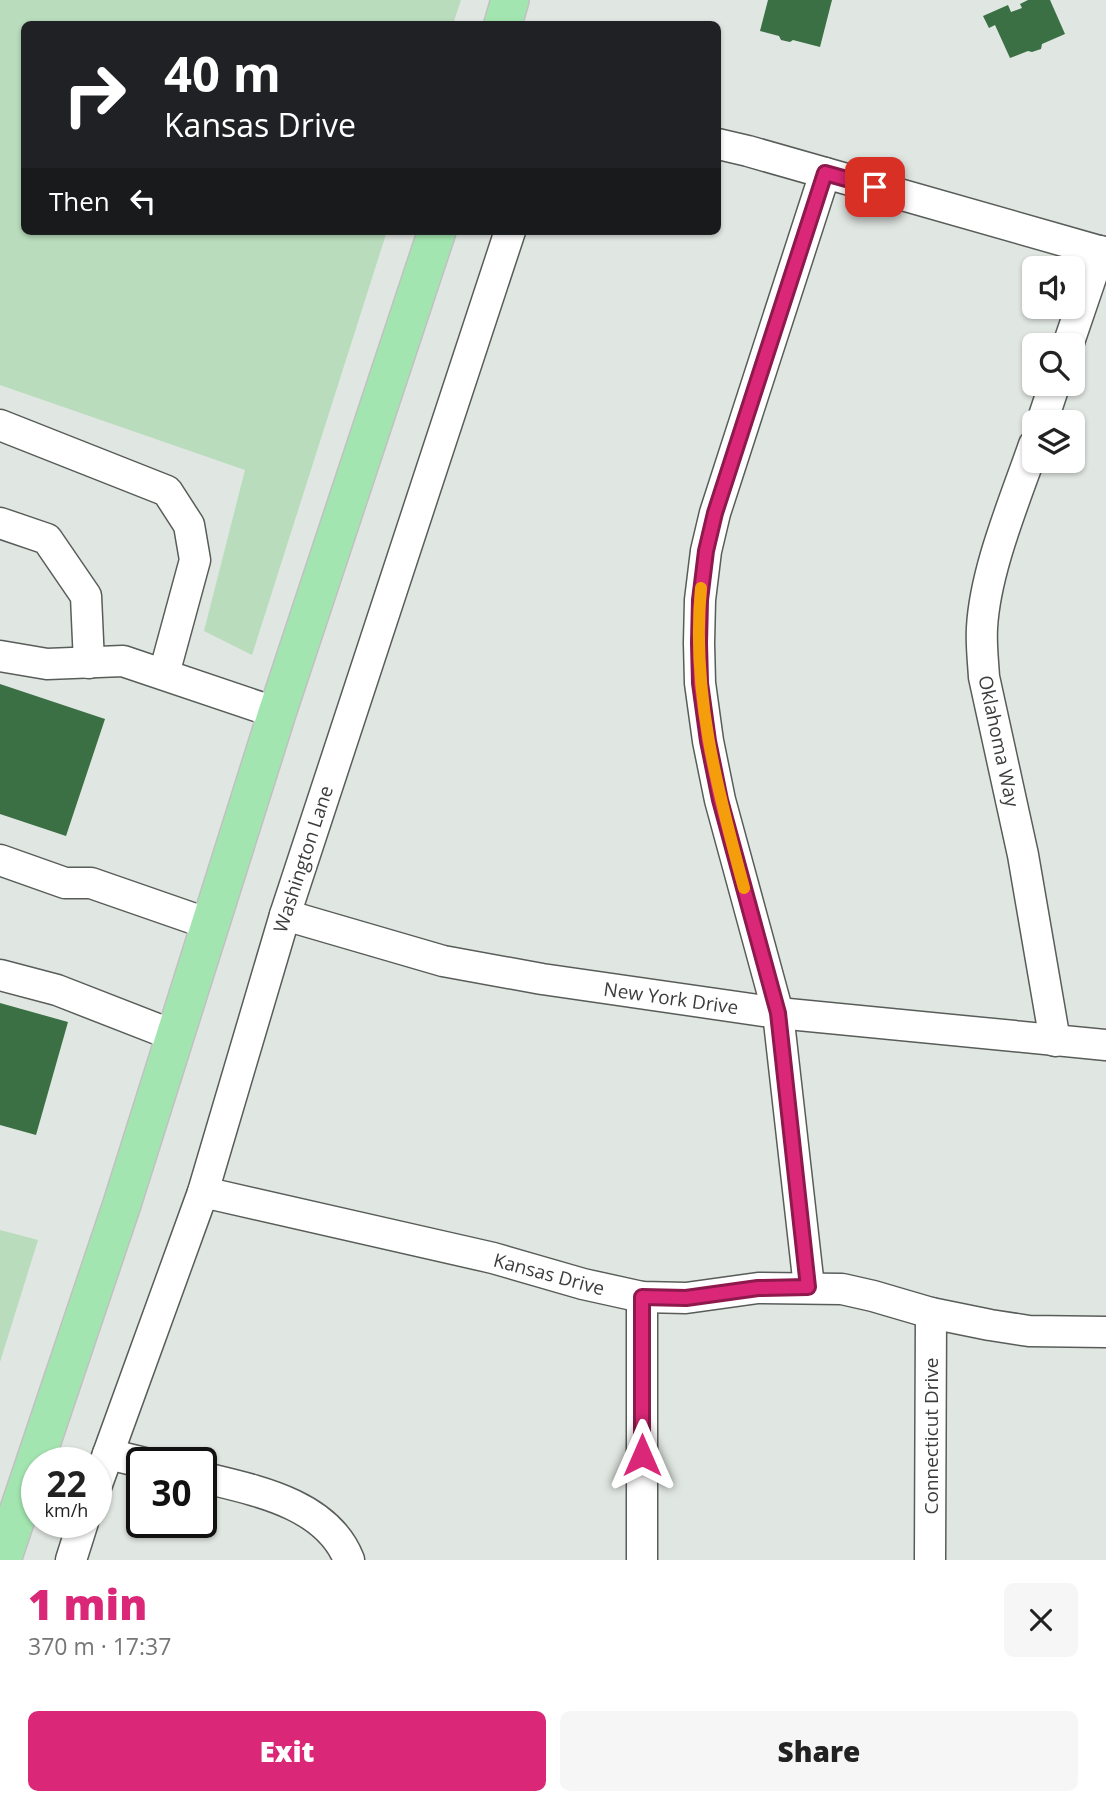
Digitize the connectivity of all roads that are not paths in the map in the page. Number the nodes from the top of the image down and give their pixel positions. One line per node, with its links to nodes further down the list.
1 (510, 0): 2 (main road)
2 (504, 21)
3 (721, 145): 4 (street)
4 (825, 173): 7 (street); 20 (street)
5 (435, 235): 15 (main road)
6 (508, 235): 17 (street, Washington Lane)
7 (1103, 252): 8 (street)
8 (1073, 333)
9 (0, 425): 14 (street)
10 (1024, 473): 22 (street, Oklahoma Way)
11 (0, 523): 13 (street)
12 (0, 656): 13 (street)
13 (89, 663): 14 (street)
14 (164, 674): 15 (street)
15 (277, 713): 18 (main road)
16 (0, 860): 18 (street)
17 (285, 915): 20 (street, New York Drive); 24 (street, Washington Lane)
18 (209, 924): 21 (main road)
19 (0, 975): 21 (street)
20 (778, 1013): 22 (street, New York Drive); 25 (street)
21 (175, 1036): 32 (main road)
22 (1055, 1041): 23 (street, New York Drive)
23 (1106, 1045)
24 (203, 1192): 26 (street, Kansas Drive); 29 (street, Washington Lane)
25 (808, 1287): 26 (street, Kansas Drive); 27 (street, Kansas Drive)
26 (642, 1297): 35 (street)
27 (931, 1313): 28 (street, Kansas Drive); 36 (street, Connecticut Drive)
28 (1106, 1332)
29 (111, 1447)
30 (217, 1481): 34 (street)
31 (78, 1538): 33 (street)
32 (2, 1560)
33 (71, 1560)
34 (349, 1560)
35 (642, 1560)
36 (930, 1560)

